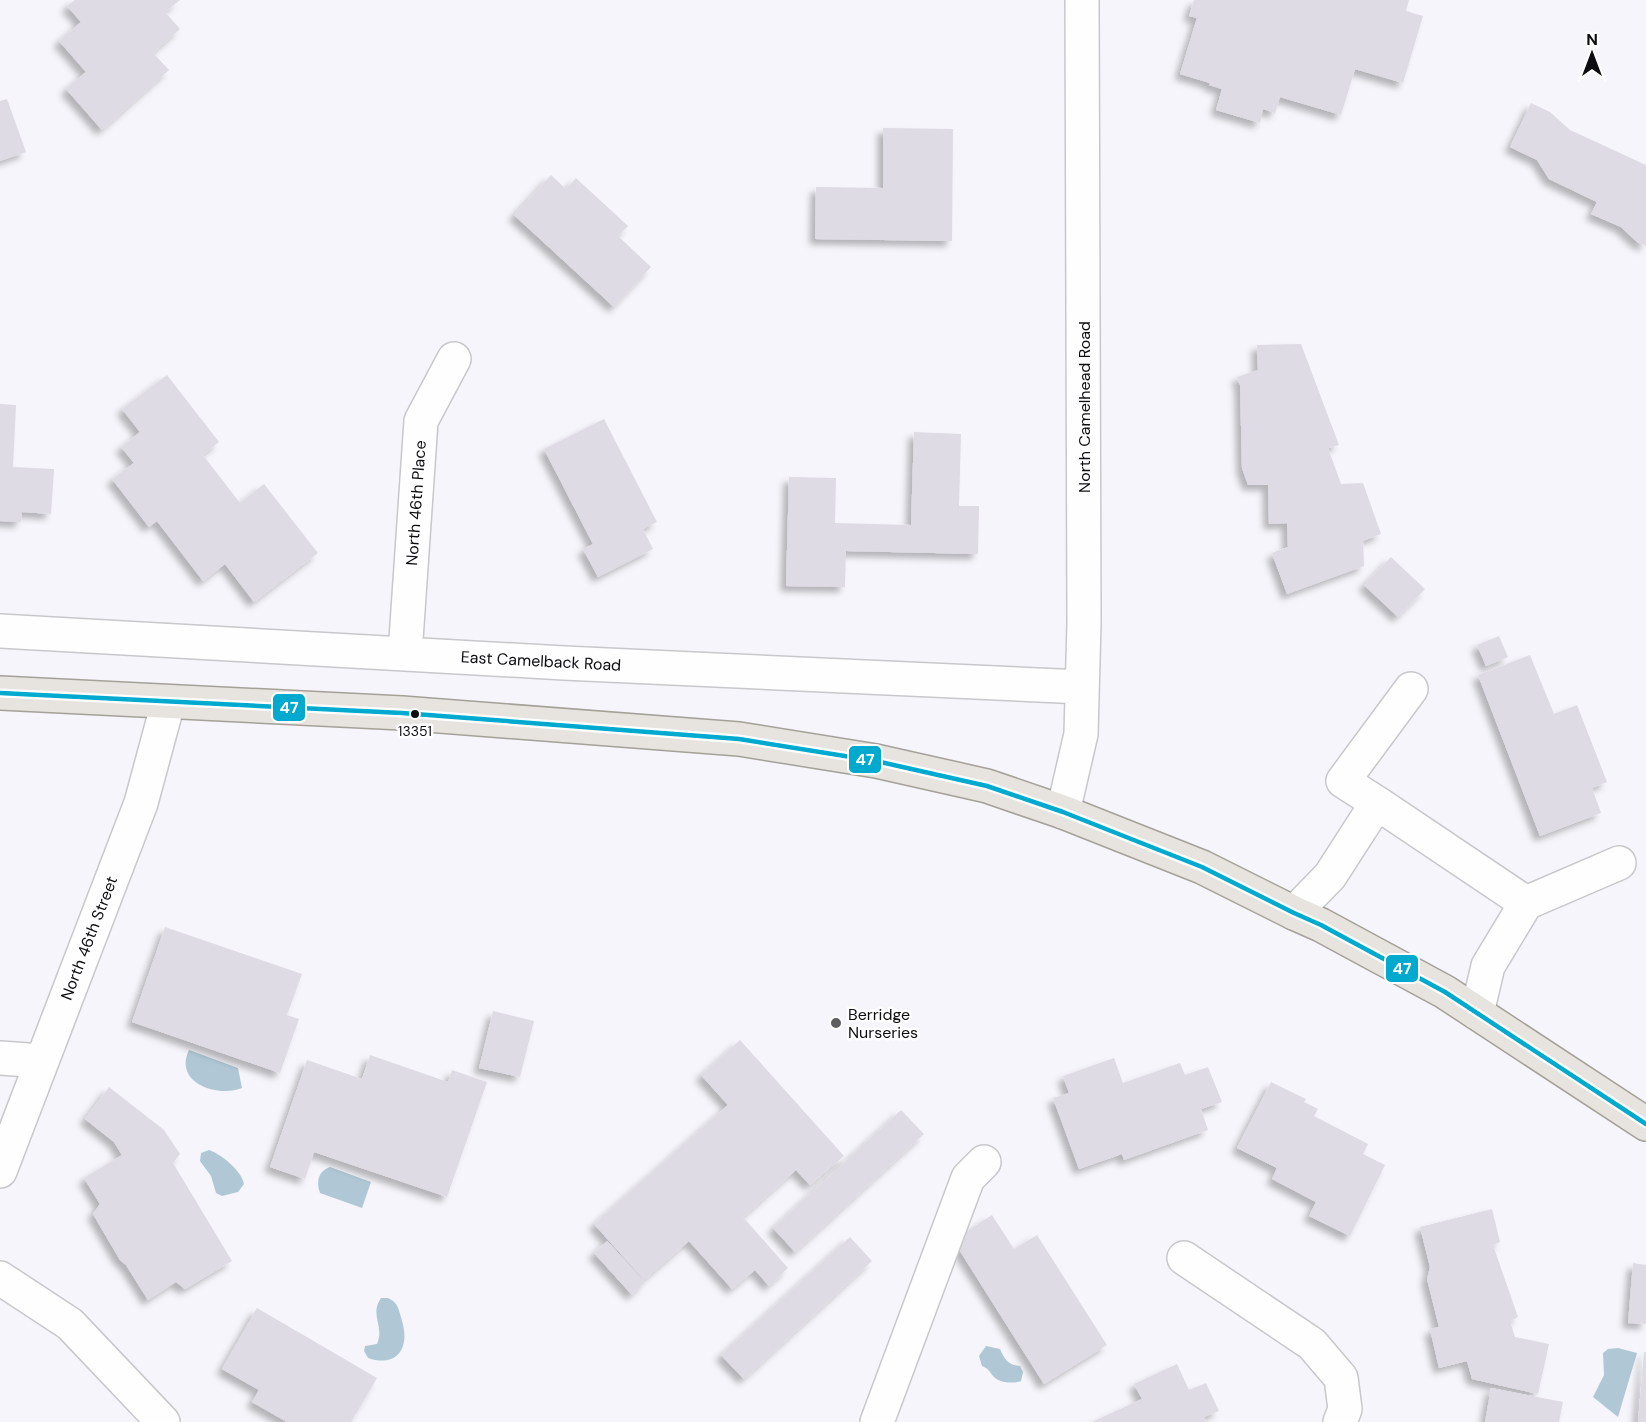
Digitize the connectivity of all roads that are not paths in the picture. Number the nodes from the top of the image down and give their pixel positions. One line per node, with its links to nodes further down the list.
1 (1082, 0): 5 (street, North Camelhead Road)
2 (454, 360): 4 (street, North 46th Place)
3 (0, 632): 4 (street, East Camelback Road)
4 (405, 654): 5 (street, East Camelback Road)
5 (1082, 687): 10 (street, North Camelhead Road)
6 (1411, 689): 9 (street)
7 (0, 693): 8 (main road)
8 (168, 703): 10 (main road); 16 (street, North 46th Street)
9 (1377, 803): 12 (street); 13 (street)
10 (1064, 812): 13 (main road)
11 (1620, 863): 12 (street)
12 (1526, 903): 14 (street)
13 (1294, 913): 14 (main road)
14 (1477, 1013): 17 (main road)
15 (0, 1058): 16 (street)
16 (42, 1061): 19 (street, North 46th Street)
17 (1646, 1124)
18 (984, 1162): 23 (street)
19 (0, 1171)
20 (1184, 1258): 24 (street)
21 (0, 1278): 22 (street)
22 (163, 1422)
23 (877, 1422)
24 (1340, 1422)

